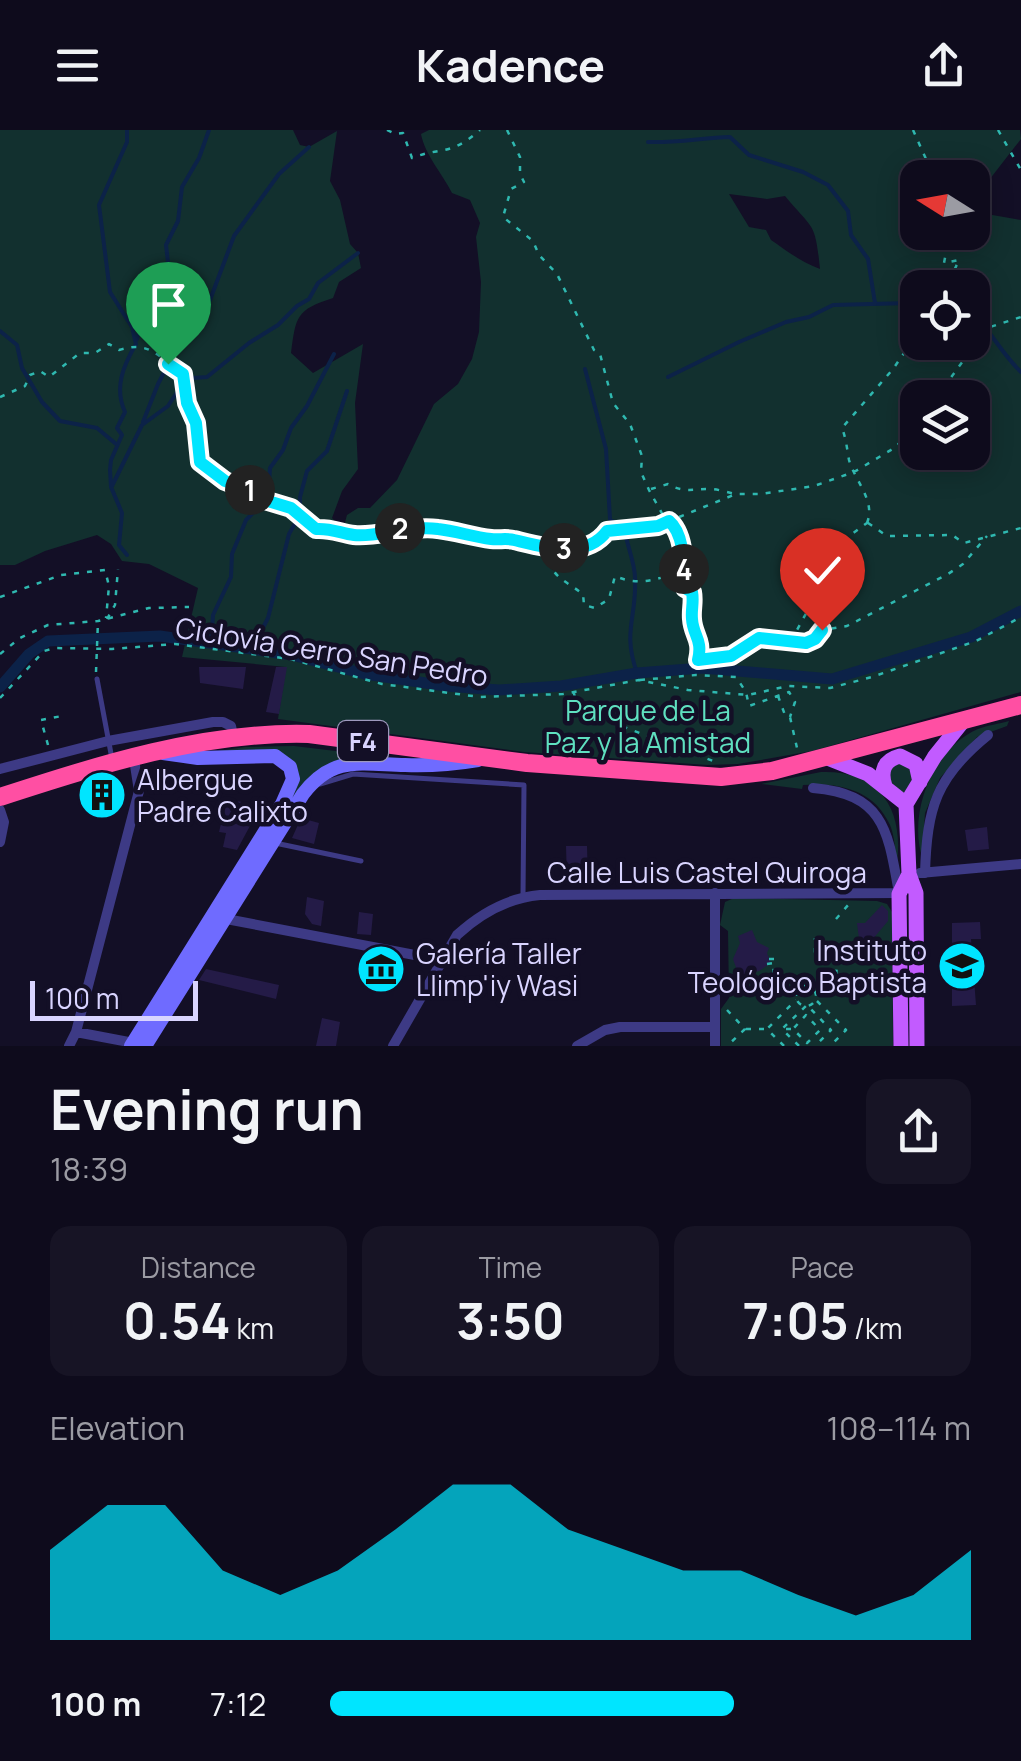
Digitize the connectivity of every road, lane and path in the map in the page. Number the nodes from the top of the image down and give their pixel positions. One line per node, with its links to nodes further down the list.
1 (387, 130): 2 (path)
2 (480, 130)
3 (507, 130): 16 (path)
4 (913, 130): 6 (path)
5 (998, 130): 7 (path)
6 (925, 160)
7 (1021, 170)
8 (947, 250): 9 (path)
9 (954, 270)
10 (1021, 317): 12 (path)
11 (900, 359): 15 (path)
12 (949, 380)
13 (0, 398): 22 (path)
14 (900, 443): 15 (path)
15 (854, 472): 17 (path); 19 (path)
16 (649, 490): 17 (path); 18 (path)
17 (736, 494): 18 (path)
18 (669, 521): 22 (path); 24 (path)
19 (867, 523): 21 (path); 30 (path)
20 (1021, 528): 21 (path)
21 (988, 536): 30 (path)
22 (547, 547): 24 (path)
23 (118, 568): 28 (path)
24 (684, 570): 33 (path)
25 (0, 598): 28 (path)
26 (189, 606): 28 (path)
27 (1021, 616): 36 (path, Ciclovía Cerro San Pedro)
28 (106, 620): 29 (path)
29 (98, 622): 31 (path); 32 (path)
30 (790, 642): 33 (path)
31 (96, 646): 35 (path); 37 (path, Ciclovía Cerro San Pedro); 39 (path, Ciclovía Cerro San Pedro)
32 (0, 654)
33 (698, 660): 34 (path)
34 (696, 674): 36 (path); 38 (path)
35 (97, 679): 48 (lane)
36 (638, 680): 37 (path, Ciclovía Cerro San Pedro)
37 (574, 692): 59 (path)
38 (776, 694): 42 (path); 42 (path)
39 (0, 698)
40 (1021, 705): 43 (highway)
41 (62, 716): 51 (path)
42 (790, 717): 44 (path)
43 (964, 720): 45 (highway); 60 (main road)
44 (793, 727)
45 (918, 734): 49 (highway); 53 (main road)
46 (988, 735): 71 (street)
47 (233, 736): 48 (street); 50 (highway, F4); 54 (highway, F4)
48 (108, 741): 51 (street); 56 (lane)
49 (870, 745): 52 (highway, F4); 53 (main road)
50 (157, 753): 55 (highway, F4); 76 (main road)
51 (52, 756): 57 (street); 58 (street)
52 (825, 757): 59 (highway, F4); 61 (main road)
53 (897, 757): 60 (main road); 61 (main road)
54 (492, 758): 59 (highway, F4); 63 (main road)
55 (134, 759): 56 (highway, F4); 97 (street)
56 (114, 764): 58 (highway, F4)
57 (0, 769)
58 (65, 776): 64 (highway, F4)
59 (722, 777)
60 (920, 782): 65 (main road)
61 (884, 786): 65 (main road)
62 (813, 788): 72 (street)
63 (303, 794): 68 (main road); 74 (lane)
64 (0, 798)
65 (906, 804): 71 (main road)
66 (0, 810): 67 (street)
67 (0, 842)
68 (272, 842): 69 (lane); 76 (main road)
69 (360, 861)
70 (1021, 864): 71 (street)
71 (918, 874): 72 (main road)
72 (908, 893): 73 (street, Calle Luis Castel Quiroga); 109 (main road); 110 (main road)
73 (716, 894): 74 (street, Calle Luis Castel Quiroga); 90 (street)
74 (523, 896): 80 (street, Calle Luis Castel Quiroga)
75 (849, 902): 77 (path)
76 (216, 917): 80 (street); 99 (main road)
77 (836, 919)
78 (815, 938): 82 (path)
79 (848, 949): 82 (path)
80 (441, 960): 101 (street, Calle Luis Castel Quiroga)
81 (770, 960): 84 (path)
82 (837, 960): 83 (path)
83 (809, 986): 84 (path); 86 (path)
84 (803, 987): 85 (path)
85 (797, 999): 87 (path); 92 (path)
86 (816, 999): 87 (path); 108 (path)
87 (806, 1007): 89 (path); 106 (path); 107 (path)
88 (727, 1010): 91 (path)
89 (806, 1016): 94 (path); 95 (path)
90 (714, 1027): 102 (street); 103 (street)
91 (745, 1029): 92 (path); 104 (path)
92 (767, 1029): 105 (path)
93 (786, 1029): 94 (path)
94 (793, 1029): 98 (path)
95 (820, 1030): 96 (path); 98 (path)
96 (828, 1030)
97 (76, 1032): 99 (street); 100 (street)
98 (807, 1044)
99 (140, 1045)
100 (69, 1046)
101 (393, 1046)
102 (577, 1046)
103 (715, 1046)
104 (727, 1046)
105 (784, 1046)
106 (799, 1046)
107 (815, 1046)
108 (830, 1046)
109 (901, 1046)
110 (917, 1046)

